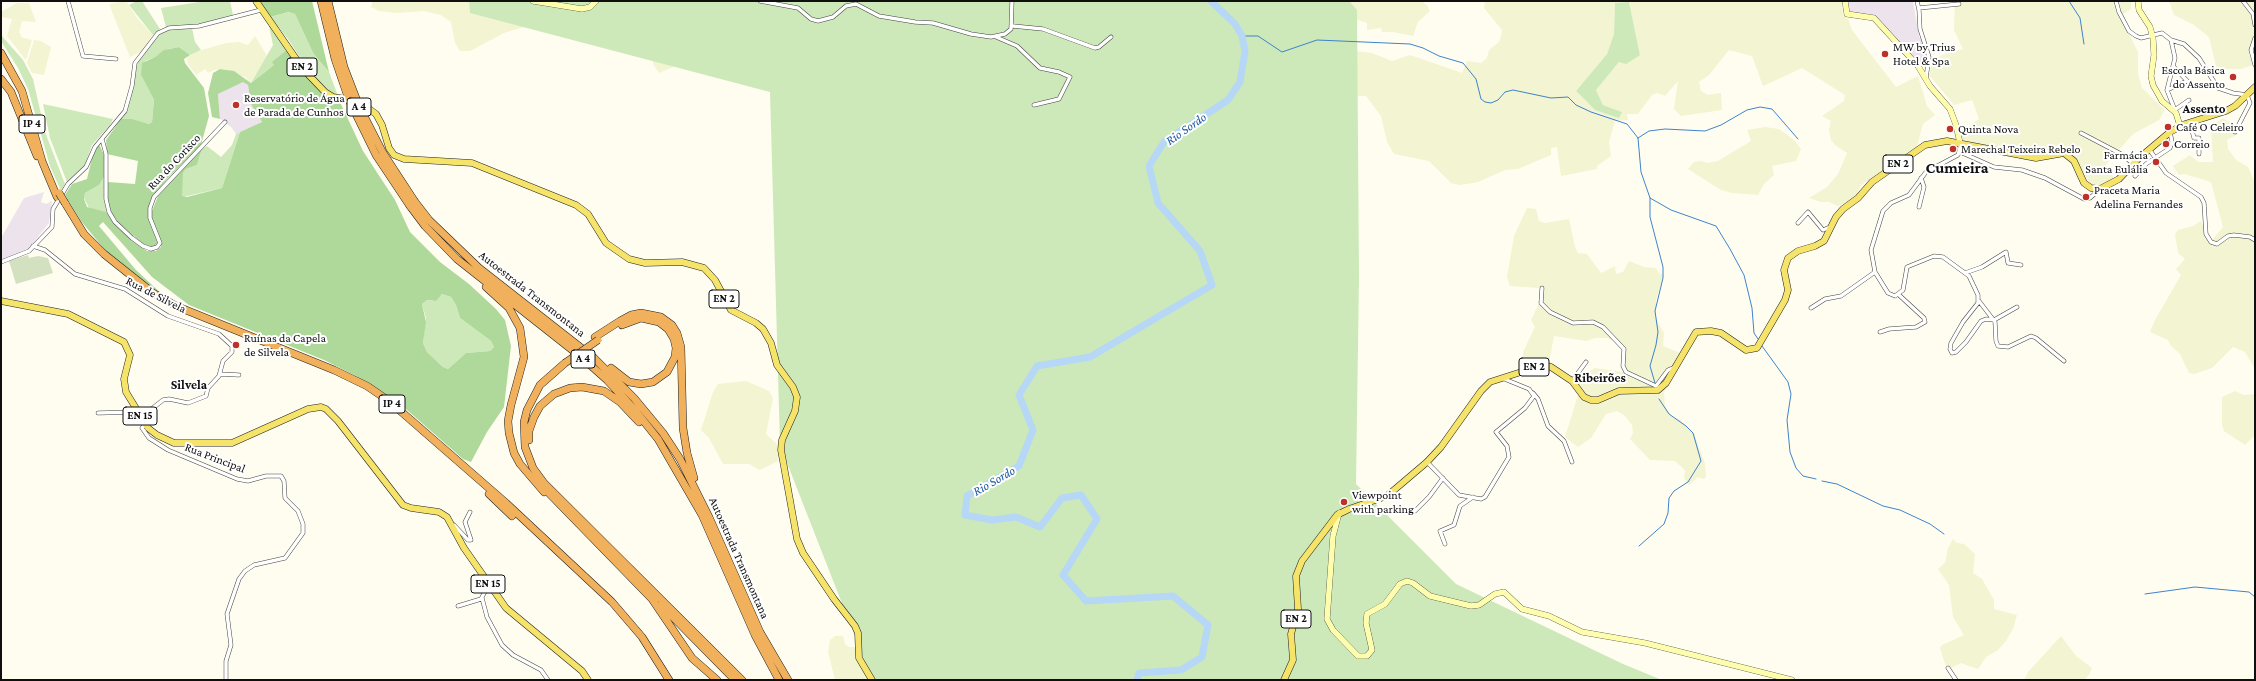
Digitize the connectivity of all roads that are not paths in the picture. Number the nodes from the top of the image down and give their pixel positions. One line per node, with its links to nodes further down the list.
1 (68, 1): 25 (street)
2 (256, 1): 16 (main road, EN 2)
3 (321, 1): 56 (highway, Autoestrada Transmontana / A 4, bridge)
4 (328, 1): 56 (highway, Autoestrada Transmontana / A 4, bridge)
5 (533, 1): 6 (street)
6 (596, 1)
7 (760, 1): 20 (street)
8 (1012, 1): 18 (street)
9 (1845, 1): 29 (street)
10 (1917, 1): 15 (street)
11 (2116, 1): 19 (street)
12 (2138, 1): 19 (street)
13 (2243, 1): 17 (street)
14 (1959, 4): 15 (street)
15 (1919, 8): 29 (street)
16 (262, 10): 44 (street); 118 (main road, EN 2)
17 (2255, 25)
18 (1012, 26): 20 (street); 21 (street)
19 (2152, 35): 23 (street); 37 (street)
20 (995, 37): 36 (street)
21 (1111, 37)
22 (2255, 38): 26 (street)
23 (2171, 40): 27 (street); 34 (street)
24 (1, 52): 52 (highway, IP 4); 55 (highway, IP 4)
25 (116, 59)
26 (2255, 65)
27 (2174, 67): 30 (street); 33 (street)
28 (1, 79): 52 (highway)
29 (1926, 80): 45 (street)
30 (2187, 81): 31 (street); 33 (street)
31 (2192, 86)
32 (2255, 87): 34 (main road)
33 (2167, 90): 37 (street)
34 (2247, 94): 39 (main road); 42 (street)
35 (2189, 100): 37 (street)
36 (1034, 105)
37 (2176, 111): 40 (street)
38 (225, 122): 44 (street, Rua do Corisco)
39 (2190, 123): 40 (main road); 48 (street)
40 (2180, 126): 41 (main road)
41 (2170, 132): 46 (main road); 49 (street)
42 (2235, 132)
43 (2081, 133): 50 (street)
44 (102, 139): 62 (street)
45 (1960, 143): 47 (street); 54 (main road, EN 2); 60 (main road, EN 2)
46 (2149, 149): 49 (street); 50 (main road)
47 (1960, 152): 53 (street); 54 (street)
48 (2199, 154)
49 (2156, 156): 51 (street); 61 (street)
50 (2134, 164): 54 (main road)
51 (2135, 176)
52 (48, 178): 55 (highway, IP 4)
53 (1921, 178): 58 (street); 65 (street)
54 (2100, 189)
55 (58, 195): 57 (highway, IP 4)
56 (412, 204): 66 (highway, Autoestrada Transmontana / A 4); 77 (highway, Autoestrada Transmontana / A 4)
57 (63, 205): 112 (highway, IP 4); 112 (highway, IP 4)
58 (1919, 208)
59 (1798, 223): 60 (street)
60 (1832, 226): 80 (main road, EN 2)
61 (2255, 240)
62 (33, 246): 63 (street); 81 (street, Rua de Silvela)
63 (1, 262)
64 (2021, 265): 67 (street)
65 (1875, 272): 69 (street); 73 (street)
66 (475, 273): 91 (highway, Autoestrada Transmontana / A 4); 93 (highway)
67 (1965, 273): 69 (street); 71 (street)
68 (1542, 288): 80 (street)
69 (1899, 295): 75 (street)
70 (1, 301): 86 (main road, EN 15)
71 (1978, 301): 74 (street); 74 (street)
72 (2017, 307): 74 (street)
73 (1811, 308)
74 (1994, 320): 78 (street)
75 (1880, 332)
76 (597, 339): 77 (highway); 93 (highway, bridge); 98 (highway)
77 (594, 358): 98 (highway, Autoestrada Transmontana / A 4)
78 (2064, 361)
79 (1586, 362): 84 (street)
80 (1675, 367): 84 (main road, EN 2)
81 (220, 374): 82 (street); 88 (street, Rua de Silvela)
82 (239, 375)
83 (1501, 378): 84 (main road, EN 2); 85 (street); 89 (main road, EN 2)
84 (1572, 381)
85 (1533, 393): 90 (street); 94 (street)
86 (137, 412): 87 (street); 88 (main road, EN 15)
87 (98, 413)
88 (145, 424): 99 (main road, EN 15); 109 (street, Rua Principal)
89 (1427, 462): 92 (street); 97 (main road, EN 2)
90 (1572, 462)
91 (674, 463): 93 (highway); 116 (highway, Autoestrada Transmontana / A 4)
92 (1442, 478): 94 (street); 95 (street)
93 (552, 494): 101 (highway)
94 (1473, 496): 103 (street)
95 (1415, 511)
96 (470, 512): 99 (street)
97 (1339, 514): 100 (main road, EN 2); 102 (street)
98 (709, 517): 117 (highway, Autoestrada Transmontana / A 4)
99 (450, 522): 104 (main road, EN 15)
100 (1322, 534): 102 (street); 119 (main road, EN 2)
101 (598, 540): 105 (highway); 115 (highway)
102 (1333, 542): 120 (street)
103 (1444, 544)
104 (489, 584): 106 (street); 111 (main road, EN 15)
105 (639, 585): 113 (highway); 114 (highway)
106 (482, 598): 107 (street); 110 (street)
107 (458, 606)
108 (1948, 668): 121 (street)
109 (226, 680)
110 (548, 680)
111 (588, 680)
112 (668, 680)
113 (716, 680)
114 (735, 680)
115 (742, 680)
116 (779, 680)
117 (788, 680)
118 (872, 680)
119 (1284, 680)
120 (1792, 680)
121 (1956, 680)

